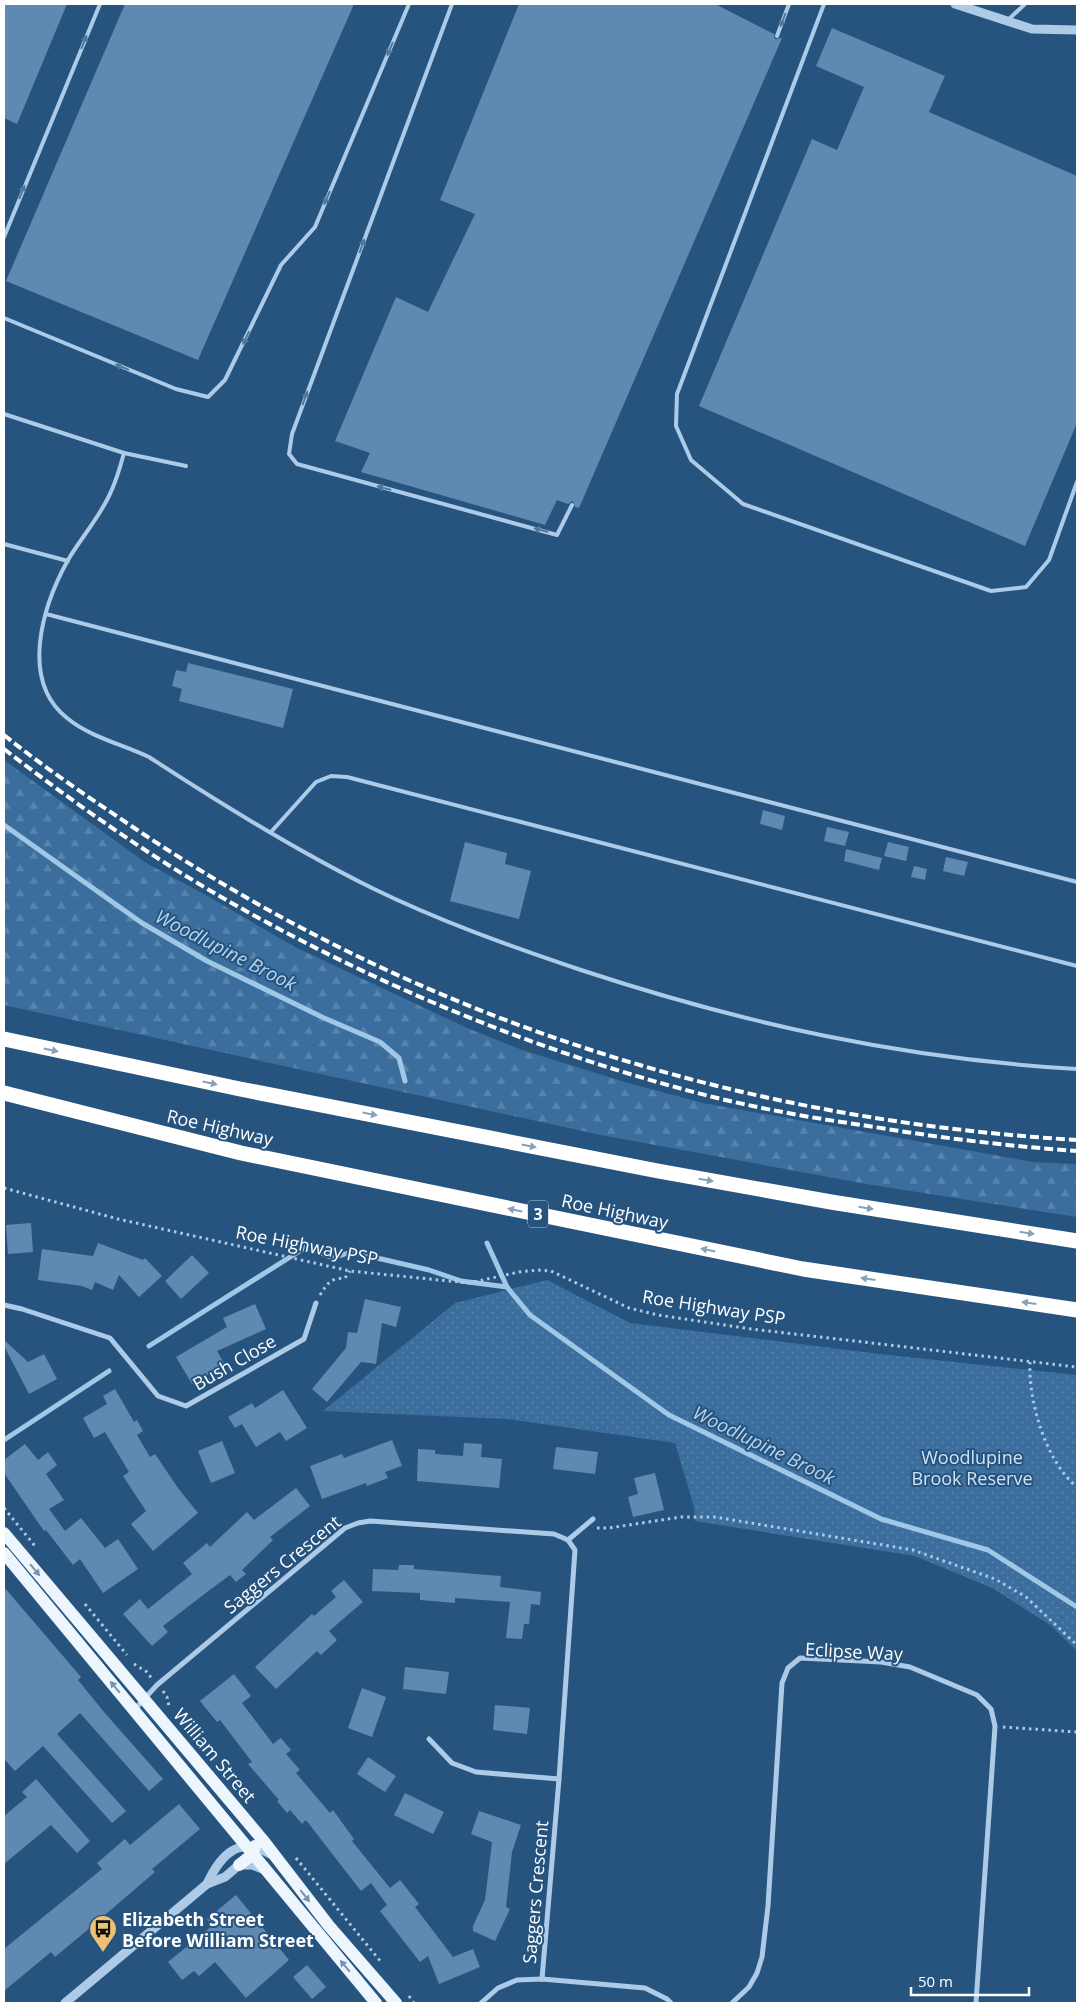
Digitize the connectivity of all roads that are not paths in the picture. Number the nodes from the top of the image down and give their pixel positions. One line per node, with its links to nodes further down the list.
1 (100, 4): 11 (lane, one-way to 1)
2 (409, 4): 12 (lane, one-way to 12)
3 (452, 4): 17 (lane, one-way to 3)
4 (789, 4): 10 (lane, one-way to 10)
5 (824, 4): 16 (lane)
6 (955, 4): 8 (street)
7 (1025, 4): 8 (lane)
8 (1006, 21): 9 (street)
9 (1077, 30)
10 (777, 36)
11 (4, 237)
12 (4, 318)
13 (4, 414): 14 (lane)
14 (124, 453): 15 (lane); 19 (lane)
15 (186, 466)
16 (1077, 482)
17 (572, 505)
18 (4, 544): 19 (lane)
19 (68, 561): 20 (lane)
20 (46, 614): 21 (lane); 22 (lane)
21 (271, 832): 23 (lane); 25 (lane)
22 (1077, 882)
23 (1077, 966)
24 (4, 1039): 27 (highway, one-way to 27)
25 (1077, 1070)
26 (4, 1093): 30 (highway, Roe Highway / 3, one-way to 26)
27 (1077, 1241)
28 (316, 1302): 29 (street, Bush Close)
29 (4, 1305)
30 (1077, 1310)
31 (593, 1519): 33 (street)
32 (4, 1533): 35 (main road, William Street, one-way to 35)
33 (568, 1540): 35 (street, Saggers Crescent); 39 (street, Saggers Crescent)
34 (4, 1553): 36 (main road, William Street, one-way to 34)
35 (144, 1699): 36 (street, Saggers Crescent); 38 (main road, William Street); 40 (main road)
36 (134, 1710): 40 (main road, William Street)
37 (429, 1738): 39 (street)
38 (193, 1757): 42 (main road); 44 (main road, William Street)
39 (559, 1779): 48 (street, Saggers Crescent)
40 (200, 1790): 41 (main road, William Street)
41 (226, 1821): 42 (main road, William Street); 43 (street)
42 (252, 1849): 43 (street); 44 (street); 45 (main road); 46 (main road, William Street)
43 (229, 1852): 47 (street)
44 (276, 1858): 51 (main road, William Street, one-way to 51)
45 (239, 1866): 46 (street); 47 (street)
46 (268, 1873): 50 (main road, William Street, one-way to 46)
47 (207, 1884): 49 (street)
48 (542, 1979): 52 (street); 53 (street)
49 (65, 2003)
50 (376, 2003)
51 (396, 2003)
52 (481, 2003)
53 (671, 2003)
54 (732, 2003): 55 (street, Eclipse Way)
55 (976, 2003)

